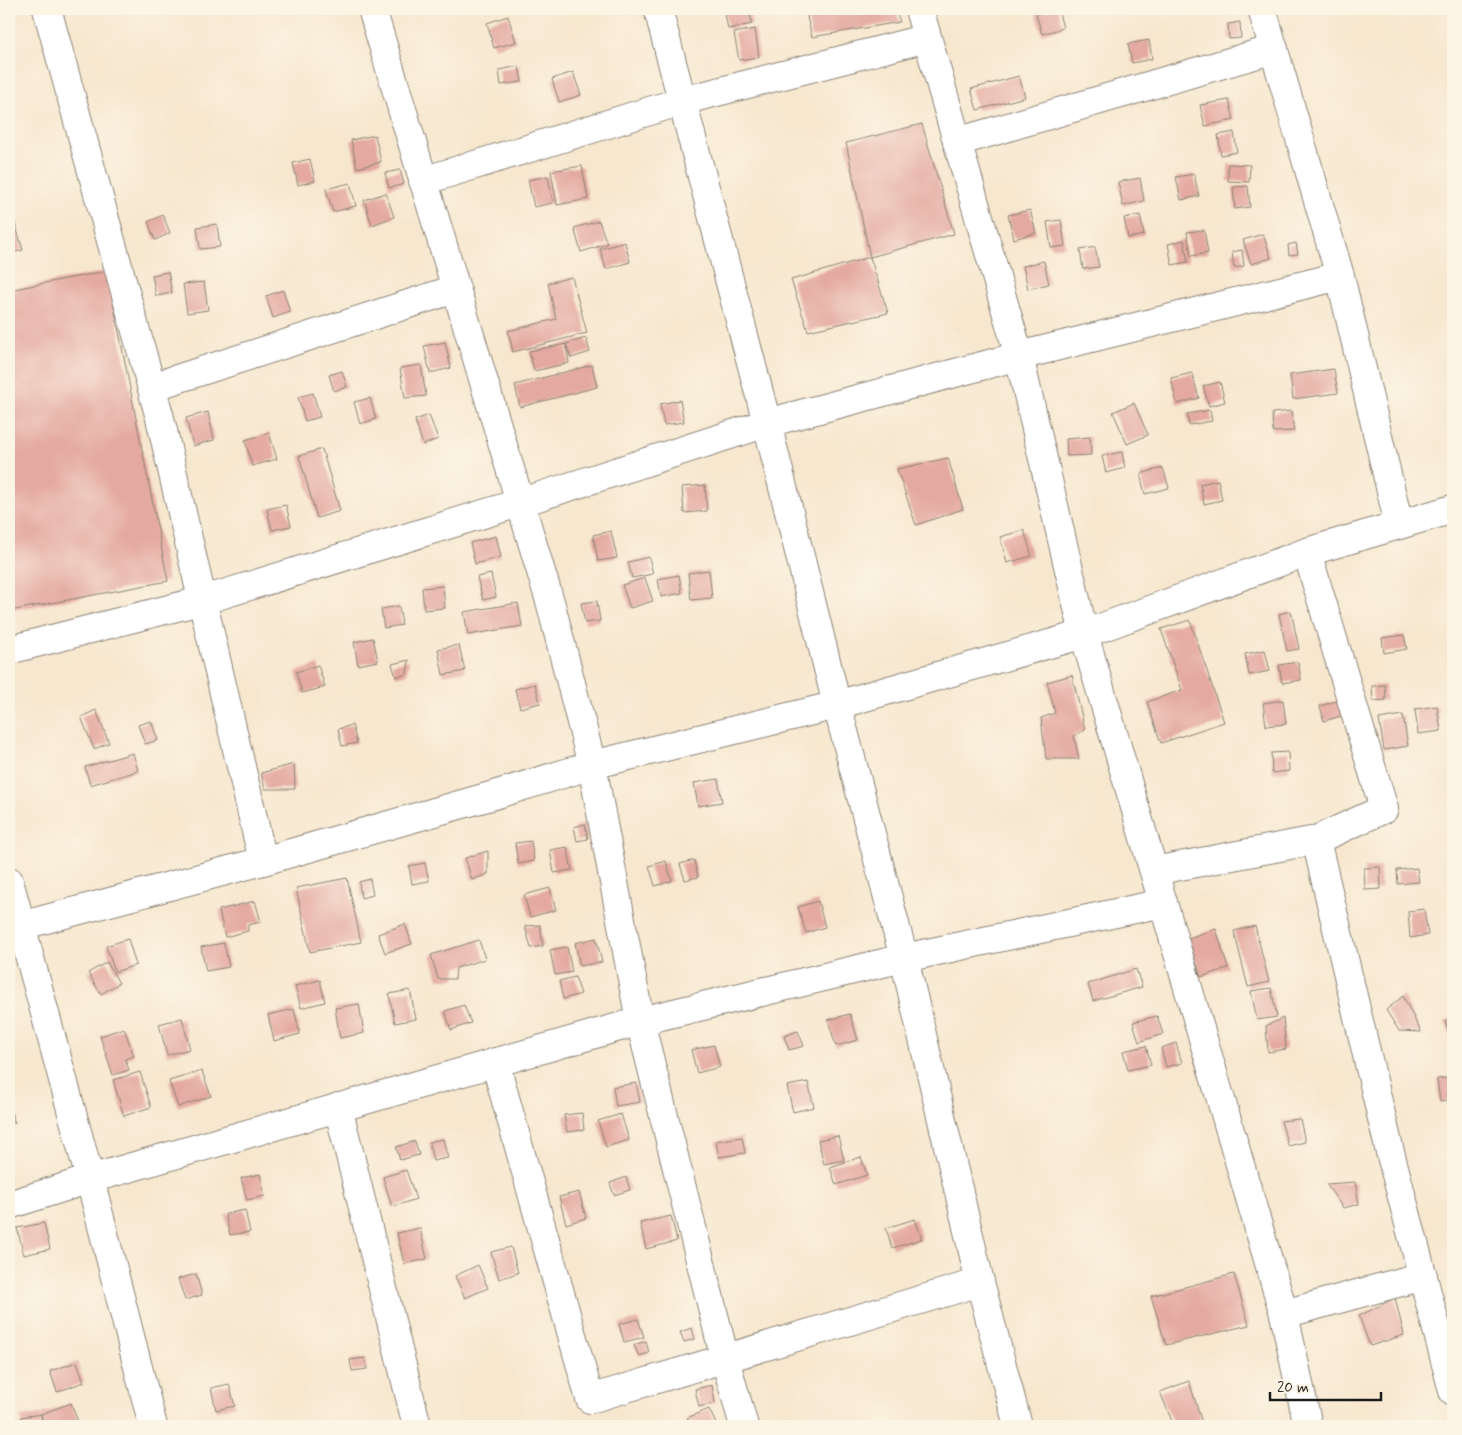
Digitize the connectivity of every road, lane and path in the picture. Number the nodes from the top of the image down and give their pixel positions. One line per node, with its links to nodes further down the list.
1 (47, 9): 14 (street)
2 (372, 9): 10 (street)
3 (658, 9): 8 (street)
4 (919, 9): 6 (street)
5 (1262, 9): 7 (street)
6 (927, 38): 8 (street); 9 (street)
7 (1274, 49): 9 (street); 11 (street)
8 (682, 101): 10 (street); 15 (street)
9 (957, 142): 13 (street)
10 (423, 180): 12 (street)
11 (1340, 276): 13 (street); 18 (street)
12 (455, 289): 14 (street); 16 (street)
13 (1019, 356): 15 (street); 21 (street)
14 (152, 387): 20 (street)
15 (767, 423): 16 (street); 23 (street)
16 (519, 503): 20 (street); 24 (street)
17 (1453, 509): 18 (street)
18 (1399, 525): 19 (street)
19 (1308, 552): 21 (street); 25 (street)
20 (204, 600): 22 (street); 26 (street)
21 (1084, 634): 23 (street); 27 (street)
22 (9, 650)
23 (837, 705): 24 (street); 31 (street)
24 (592, 765): 26 (street); 32 (street)
25 (1316, 840): 27 (street); 37 (street)
26 (262, 861): 30 (street)
27 (1154, 870): 29 (street)
28 (9, 881): 30 (street)
29 (1163, 903): 31 (street); 39 (street)
30 (15, 928): 35 (street)
31 (904, 958): 32 (street); 38 (street)
32 (640, 1021): 33 (street); 40 (street)
33 (495, 1062): 34 (street); 40 (street)
34 (338, 1107): 35 (street); 43 (street)
35 (90, 1179): 36 (street); 42 (street)
36 (9, 1205)
37 (1423, 1276): 39 (street); 41 (street)
38 (980, 1282): 40 (street); 45 (street)
39 (1284, 1314): 46 (street)
40 (725, 1358): 44 (street)
41 (1453, 1391)
42 (153, 1426)
43 (417, 1426)
44 (744, 1426)
45 (1018, 1426)
46 (1308, 1426)

